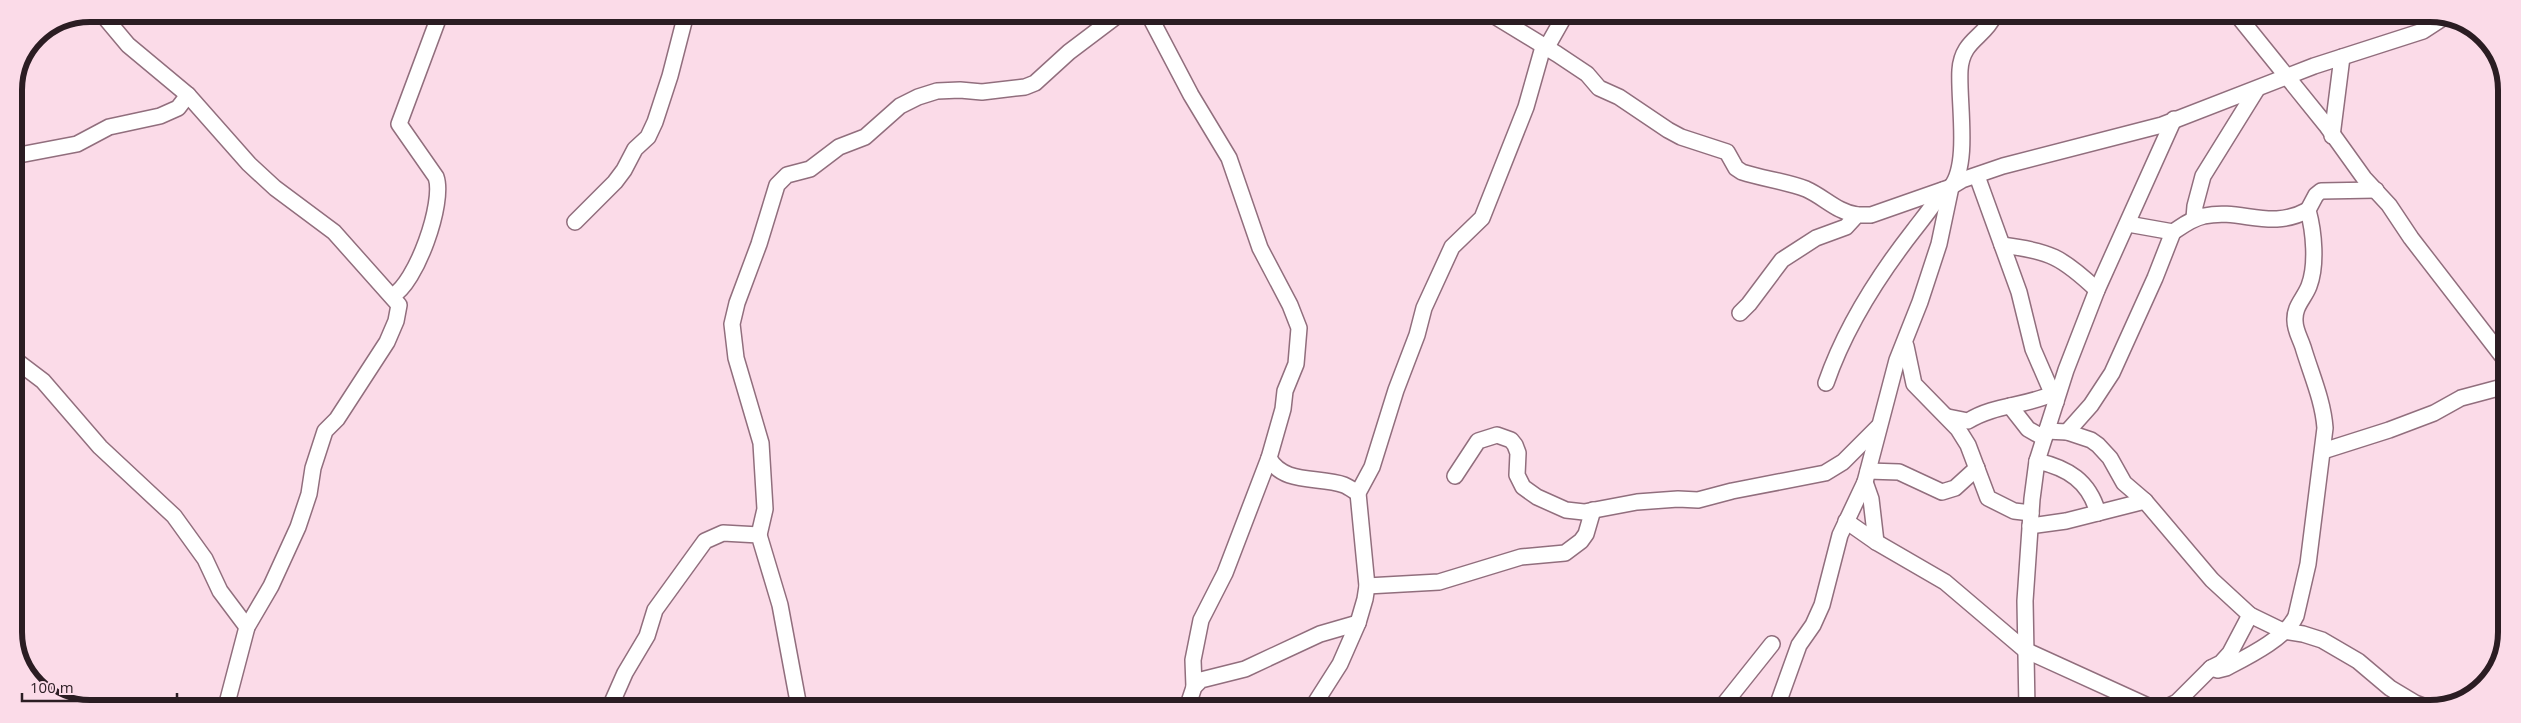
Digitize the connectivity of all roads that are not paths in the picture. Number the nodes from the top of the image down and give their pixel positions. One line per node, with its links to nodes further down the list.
1 (109, 22): 15 (street)
2 (437, 22): 30 (street)
3 (684, 22): 25 (street)
4 (1109, 22): 55 (street)
5 (1153, 22): 44 (street)
6 (1504, 22): 11 (street)
7 (1561, 22): 11 (street)
8 (1991, 22): 20 (street)
9 (2243, 22): 13 (street)
10 (2436, 23): 12 (street)
11 (1543, 47): 23 (street); 49 (street)
12 (2342, 57): 13 (street); 17 (street)
13 (2287, 78): 14 (street); 17 (street)
14 (2257, 89): 16 (street); 24 (street)
15 (188, 96): 18 (street); 30 (street)
16 (2174, 119): 19 (street); 26 (street)
17 (2332, 136): 21 (street)
18 (23, 154)
19 (1977, 176): 20 (street); 28 (street)
20 (1948, 188): 23 (street); 35 (street); 40 (street)
21 (2376, 190): 22 (street); 33 (street)
22 (2308, 210): 24 (street); 43 (street)
23 (1857, 215): 31 (street)
24 (2194, 218): 27 (street)
25 (575, 222)
26 (2128, 224): 27 (street); 29 (street)
27 (2173, 232): 41 (street)
28 (2002, 245): 29 (street); 37 (street)
29 (2097, 290): 37 (street)
30 (392, 296): 60 (street)
31 (1740, 313)
32 (1906, 346): 39 (street)
33 (2498, 350)
34 (23, 366): 60 (street)
35 (1826, 383)
36 (2498, 388): 43 (street)
37 (2055, 398): 38 (street); 42 (street)
38 (2010, 406): 39 (street); 42 (street)
39 (1948, 417): 46 (street)
40 (1878, 427): 48 (street); 51 (street)
41 (2068, 432): 42 (street); 50 (street)
42 (2045, 434): 45 (street)
43 (2323, 450): 61 (street)
44 (1269, 458): 49 (street); 65 (street)
45 (2037, 461): 52 (street); 53 (street)
46 (1977, 468): 48 (street); 53 (street)
47 (1455, 476): 51 (street)
48 (1866, 476): 54 (street); 56 (street)
49 (1358, 493): 57 (street)
50 (2145, 501): 52 (street); 58 (street)
51 (1594, 510): 57 (street)
52 (2098, 513): 53 (street)
53 (2031, 519): 63 (street)
54 (1846, 522): 56 (street); 72 (street)
55 (759, 535): 67 (street); 68 (street)
56 (1876, 542): 63 (street)
57 (1367, 586): 59 (street)
58 (2250, 615): 61 (street); 64 (street)
59 (1358, 623): 65 (street); 70 (street)
60 (248, 627): 66 (street)
61 (2283, 631): 64 (street); 76 (street)
62 (1772, 644): 71 (street)
63 (2025, 650): 73 (street); 74 (street)
64 (2211, 668): 75 (street)
65 (1194, 687): 69 (street)
66 (228, 700)
67 (613, 700)
68 (798, 700)
69 (1190, 700)
70 (1317, 700)
71 (1727, 700)
72 (1779, 700)
73 (2028, 700)
74 (2132, 700)
75 (2180, 700)
76 (2410, 700)

